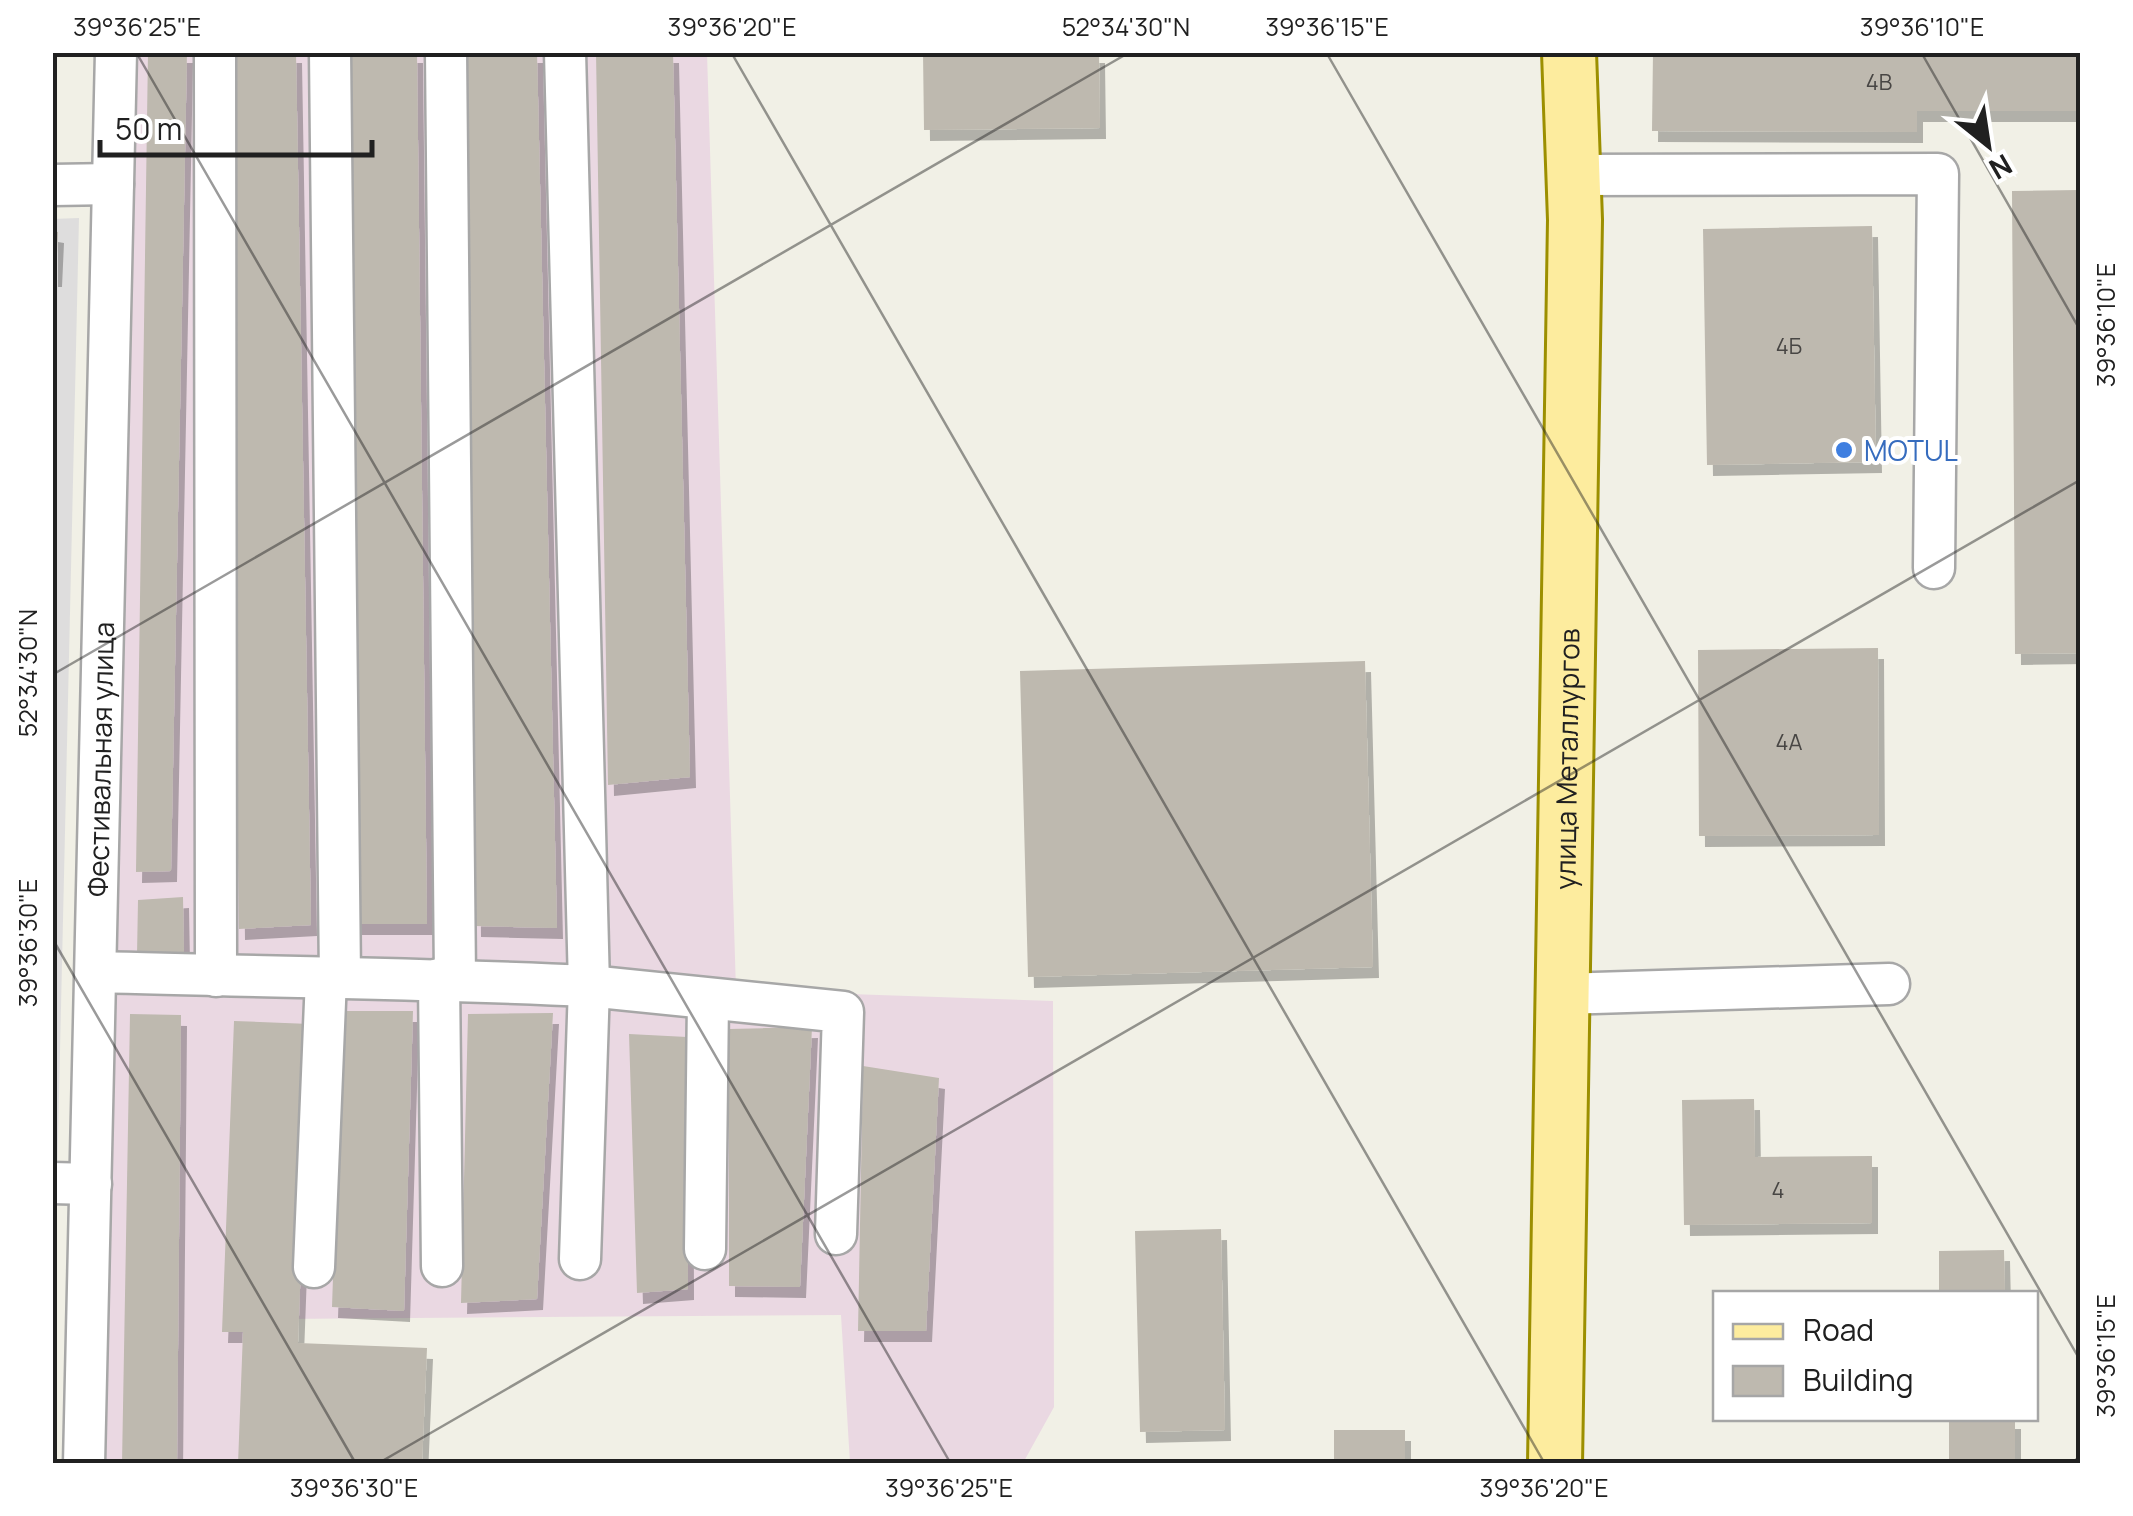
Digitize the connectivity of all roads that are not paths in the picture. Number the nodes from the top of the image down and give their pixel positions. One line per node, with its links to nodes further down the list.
1 (116, 52): 8 (street, Фестивальная улица)
2 (216, 52): 12 (street)
3 (330, 52): 13 (street)
4 (446, 52): 14 (street)
5 (564, 52): 16 (street)
6 (1570, 52): 7 (main road, улица Металлургов)
7 (1574, 175): 10 (street); 17 (main road, улица Металлургов)
8 (113, 184): 9 (street); 11 (street, Фестивальная улица)
9 (52, 185)
10 (1934, 568)
11 (97, 972): 12 (street); 19 (street, Фестивальная улица)
12 (216, 976): 13 (street)
13 (333, 978): 14 (street); 24 (street)
14 (447, 979): 16 (street); 23 (street)
15 (1889, 984): 17 (street)
16 (590, 986): 18 (street); 22 (street)
17 (1562, 994): 26 (main road, улица Металлургов)
18 (708, 998): 20 (street); 21 (street)
19 (72, 1184): 25 (street, Фестивальная улица)
20 (836, 1234)
21 (705, 1248)
22 (580, 1259)
23 (442, 1266)
24 (314, 1268)
25 (84, 1464)
26 (1555, 1464)

